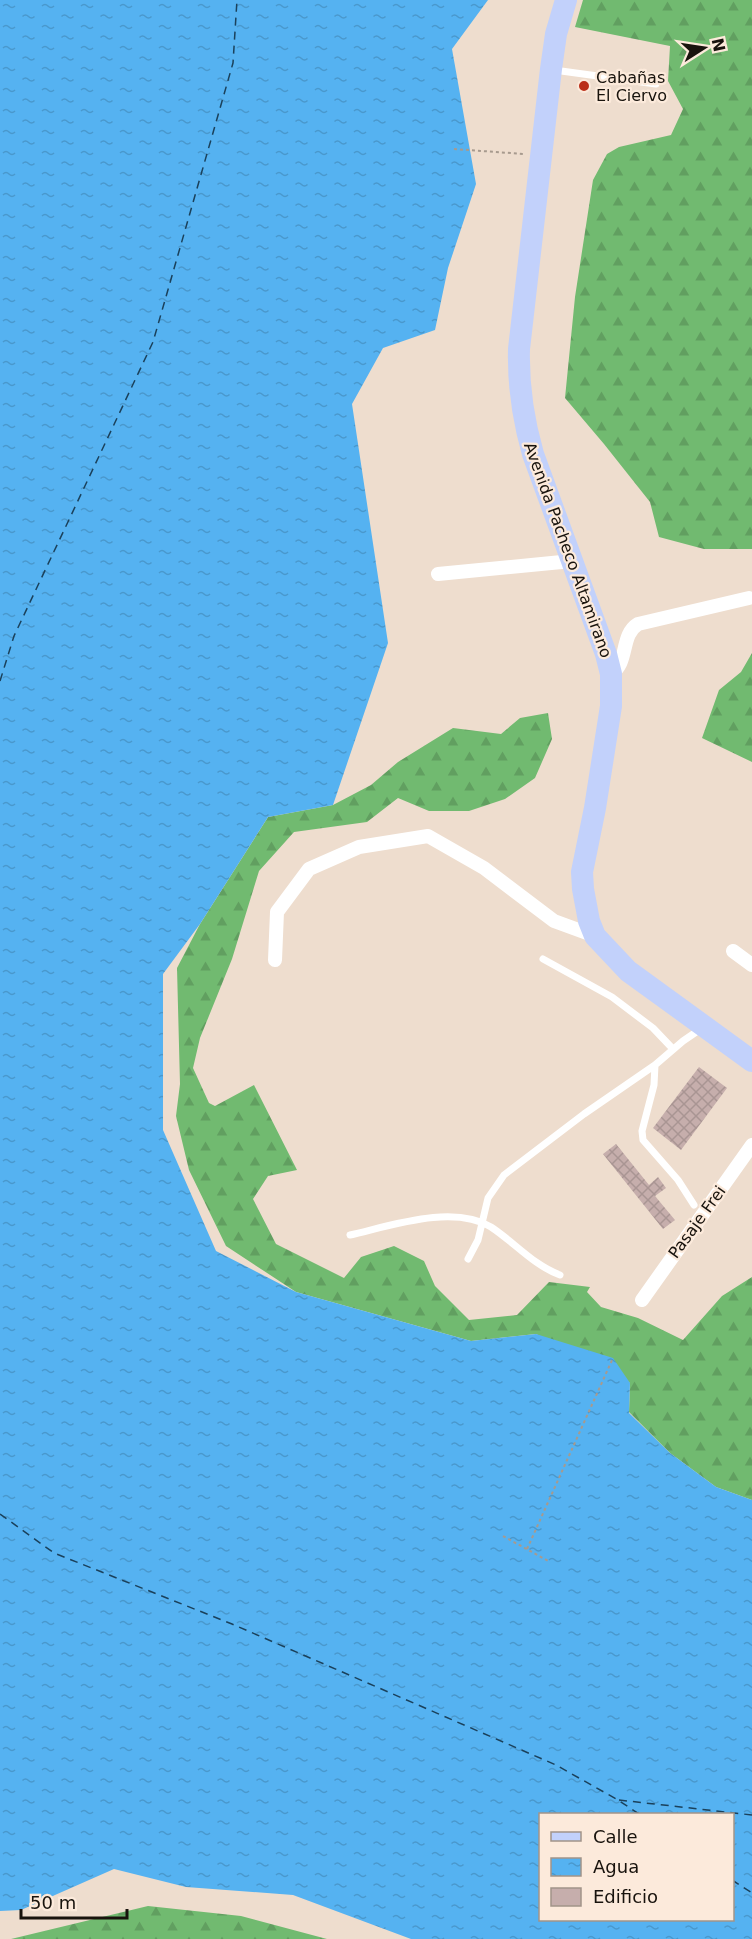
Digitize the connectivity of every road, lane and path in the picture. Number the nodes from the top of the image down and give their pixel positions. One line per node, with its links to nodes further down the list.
1 (566, 0): 2 (main road, Avenida Pacheco Altamirano)
2 (551, 69): 3 (lane); 5 (main road, Avenida Pacheco Altamirano)
3 (656, 84)
4 (454, 149): 5 (path)
5 (542, 156): 6 (main road, Avenida Pacheco Altamirano)
6 (572, 561): 7 (street); 9 (main road, Avenida Pacheco Altamirano)
7 (438, 574)
8 (749, 598): 9 (street)
9 (610, 674): 10 (main road, Avenida Pacheco Altamirano)
10 (595, 936): 13 (street); 15 (main road, Avenida Pacheco Altamirano)
11 (734, 951): 14 (street)
12 (543, 959): 16 (lane)
13 (275, 960)
14 (752, 965)
15 (705, 1026): 16 (lane); 17 (main road, Avenida Pacheco Altamirano)
16 (674, 1049): 18 (lane)
17 (752, 1061)
18 (655, 1065): 20 (lane); 21 (lane)
19 (752, 1145): 25 (street, Pasaje Frei)
20 (694, 1205)
21 (482, 1222): 22 (lane); 23 (lane); 24 (lane)
22 (350, 1235)
23 (468, 1259)
24 (560, 1275)
25 (642, 1300)
26 (614, 1358): 28 (path)
27 (503, 1536): 28 (path)
28 (527, 1549): 29 (path)
29 (550, 1562)

